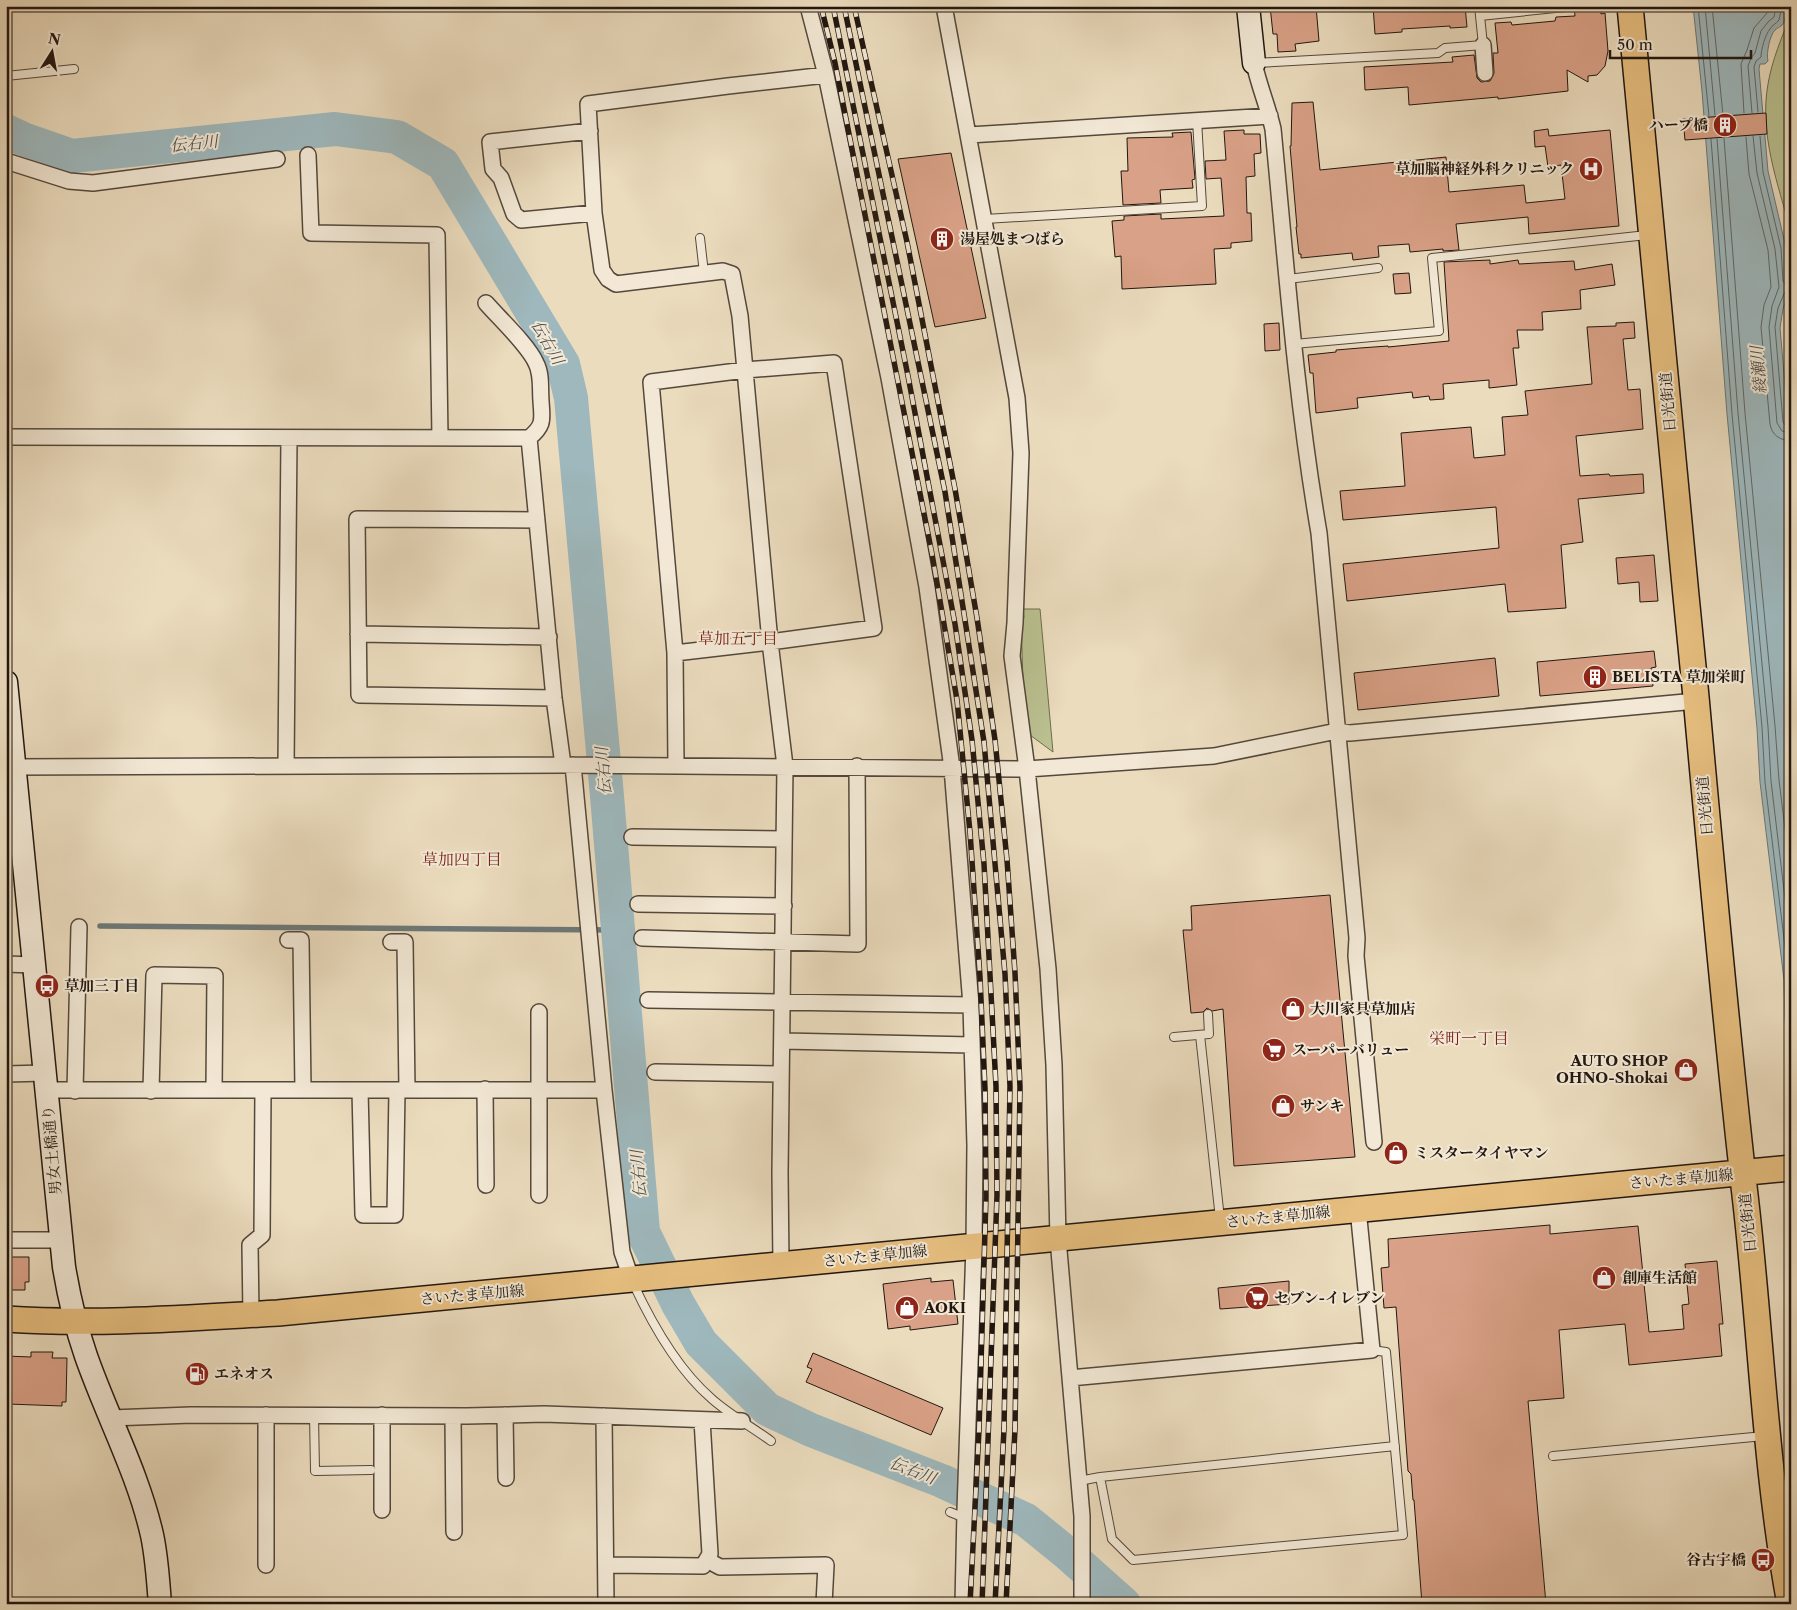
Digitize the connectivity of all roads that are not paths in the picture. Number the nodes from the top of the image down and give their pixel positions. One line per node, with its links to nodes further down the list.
1 (808, 6): 13 (street)
2 (944, 6): 17 (street)
3 (1248, 6): 9 (street)
4 (1479, 6): 7 (lane)
5 (1630, 6): 23 (main road, 日光街道)
6 (1565, 7): 7 (lane)
7 (1480, 16): 8 (lane)
8 (1483, 45): 9 (lane); 11 (street)
9 (1254, 63): 14 (street)
10 (74, 69): 12 (lane)
11 (1485, 73)
12 (6, 76)
13 (826, 76): 16 (street); 50 (street)
14 (1270, 116): 15 (street); 27 (street)
15 (1196, 120): 17 (street); 22 (lane)
16 (590, 131): 21 (street); 21 (street)
17 (969, 135): 22 (street)
18 (308, 155): 33 (street)
19 (277, 159): 20 (street)
20 (6, 161)
21 (594, 213): 26 (street)
22 (985, 219): 51 (street)
23 (1652, 235): 29 (lane); 42 (main road, 日光街道)
24 (700, 238): 26 (lane)
25 (1378, 268): 27 (lane)
26 (704, 273): 30 (street)
27 (1288, 278): 29 (street)
28 (486, 303): 34 (street)
29 (1294, 344): 43 (street)
30 (745, 370): 38 (street); 38 (street); 39 (street)
31 (6, 437): 32 (street)
32 (289, 438): 33 (street); 45 (street)
33 (440, 438): 34 (street)
34 (530, 438): 35 (street)
35 (537, 520): 36 (street); 37 (street)
36 (358, 634): 37 (street); 41 (street)
37 (549, 637): 41 (street)
38 (770, 642): 39 (street); 47 (street)
39 (675, 653): 46 (street)
40 (6, 682): 49 (street, 男女土橋通り)
41 (554, 698): 44 (street)
42 (1696, 701): 43 (street); 89 (main road, 日光街道)
43 (1337, 731): 51 (street); 87 (street)
44 (572, 765): 45 (street); 46 (street); 84 (street)
45 (286, 766): 49 (street)
46 (676, 766): 47 (street)
47 (785, 766): 48 (street); 54 (street)
48 (857, 766): 50 (street); 61 (street)
49 (14, 767): 52 (street, 男女土橋通り)
50 (952, 768): 51 (street); 66 (street)
51 (1027, 769): 94 (street)
52 (12, 807): 63 (street, 男女土橋通り)
53 (632, 837): 54 (street)
54 (784, 839): 56 (street)
55 (638, 904): 56 (street)
56 (784, 906): 61 (street)
57 (78, 928): 85 (street)
58 (642, 938): 61 (street)
59 (288, 940): 81 (street)
60 (391, 942): 83 (street)
61 (784, 943): 65 (street)
62 (6, 964): 63 (street)
63 (34, 965): 76 (street, 男女土橋通り)
64 (648, 1000): 65 (street)
65 (783, 1002): 66 (street); 71 (street)
66 (971, 1005): 72 (street)
67 (539, 1012): 77 (street)
68 (1208, 1014): 69 (lane)
69 (1200, 1035): 70 (lane); 93 (lane)
70 (1174, 1037)
71 (783, 1041): 72 (street); 75 (street)
72 (972, 1045): 97 (street)
73 (655, 1072): 75 (street)
74 (6, 1074): 76 (street)
75 (782, 1074): 98 (street)
76 (46, 1082): 85 (street); 96 (street, 男女土橋通り)
77 (539, 1088): 78 (street); 84 (street); 91 (street)
78 (485, 1089): 83 (street); 90 (street)
79 (214, 1090): 80 (street); 86 (street); 86 (street)
80 (263, 1090): 81 (street); 100 (street)
81 (303, 1090): 82 (street)
82 (360, 1090): 83 (street); 83 (street)
83 (402, 1090)
84 (604, 1090): 99 (street)
85 (74, 1091): 86 (street)
86 (151, 1091)
87 (1374, 1142)
88 (1791, 1168): 89 (main road, さいたま草加線)
89 (1742, 1173): 92 (main road, さいたま草加線); 114 (main road, 日光街道)
90 (486, 1185)
91 (539, 1195)
92 (1358, 1209): 93 (main road, さいたま草加線); 103 (street)
93 (1220, 1223): 94 (main road, さいたま草加線)
94 (1058, 1239): 97 (main road, さいたま草加線); 104 (street)
95 (6, 1240): 96 (street)
96 (60, 1240): 102 (street, 男女土橋通り)
97 (974, 1246): 98 (main road, さいたま草加線); 131 (street)
98 (781, 1265): 99 (main road, さいたま草加線)
99 (631, 1278): 100 (main road, さいたま草加線); 113 (lane)
100 (251, 1315): 102 (main road, さいたま草加線)
101 (6, 1319): 102 (main road, さいたま草加線)
102 (75, 1321): 111 (street, 男女土橋通り)
103 (1372, 1350): 104 (street); 116 (lane)
104 (1070, 1378): 121 (street)
105 (266, 1415): 106 (street); 111 (street); 125 (street)
106 (314, 1415): 107 (street); 118 (lane)
107 (382, 1415): 109 (street); 122 (street)
108 (505, 1415): 109 (street); 110 (street); 120 (street)
109 (453, 1416): 123 (street)
110 (604, 1416): 112 (street); 126 (street)
111 (111, 1418): 128 (street, 男女土橋通り)
112 (702, 1420): 113 (street); 124 (street)
113 (742, 1421): 115 (lane)
114 (1768, 1436): 117 (lane); 132 (main road, 日光街道)
115 (771, 1441)
116 (1395, 1446): 119 (lane); 119 (lane)
117 (1553, 1456)
118 (371, 1470)
119 (1100, 1477): 121 (lane)
120 (506, 1478)
121 (1079, 1481): 127 (street)
122 (382, 1510)
123 (454, 1532)
124 (707, 1560): 126 (street); 130 (street)
125 (266, 1565)
126 (607, 1565): 129 (street)
127 (1082, 1599)
128 (160, 1604)
129 (606, 1604)
130 (824, 1604)
131 (964, 1604)
132 (1790, 1604)

